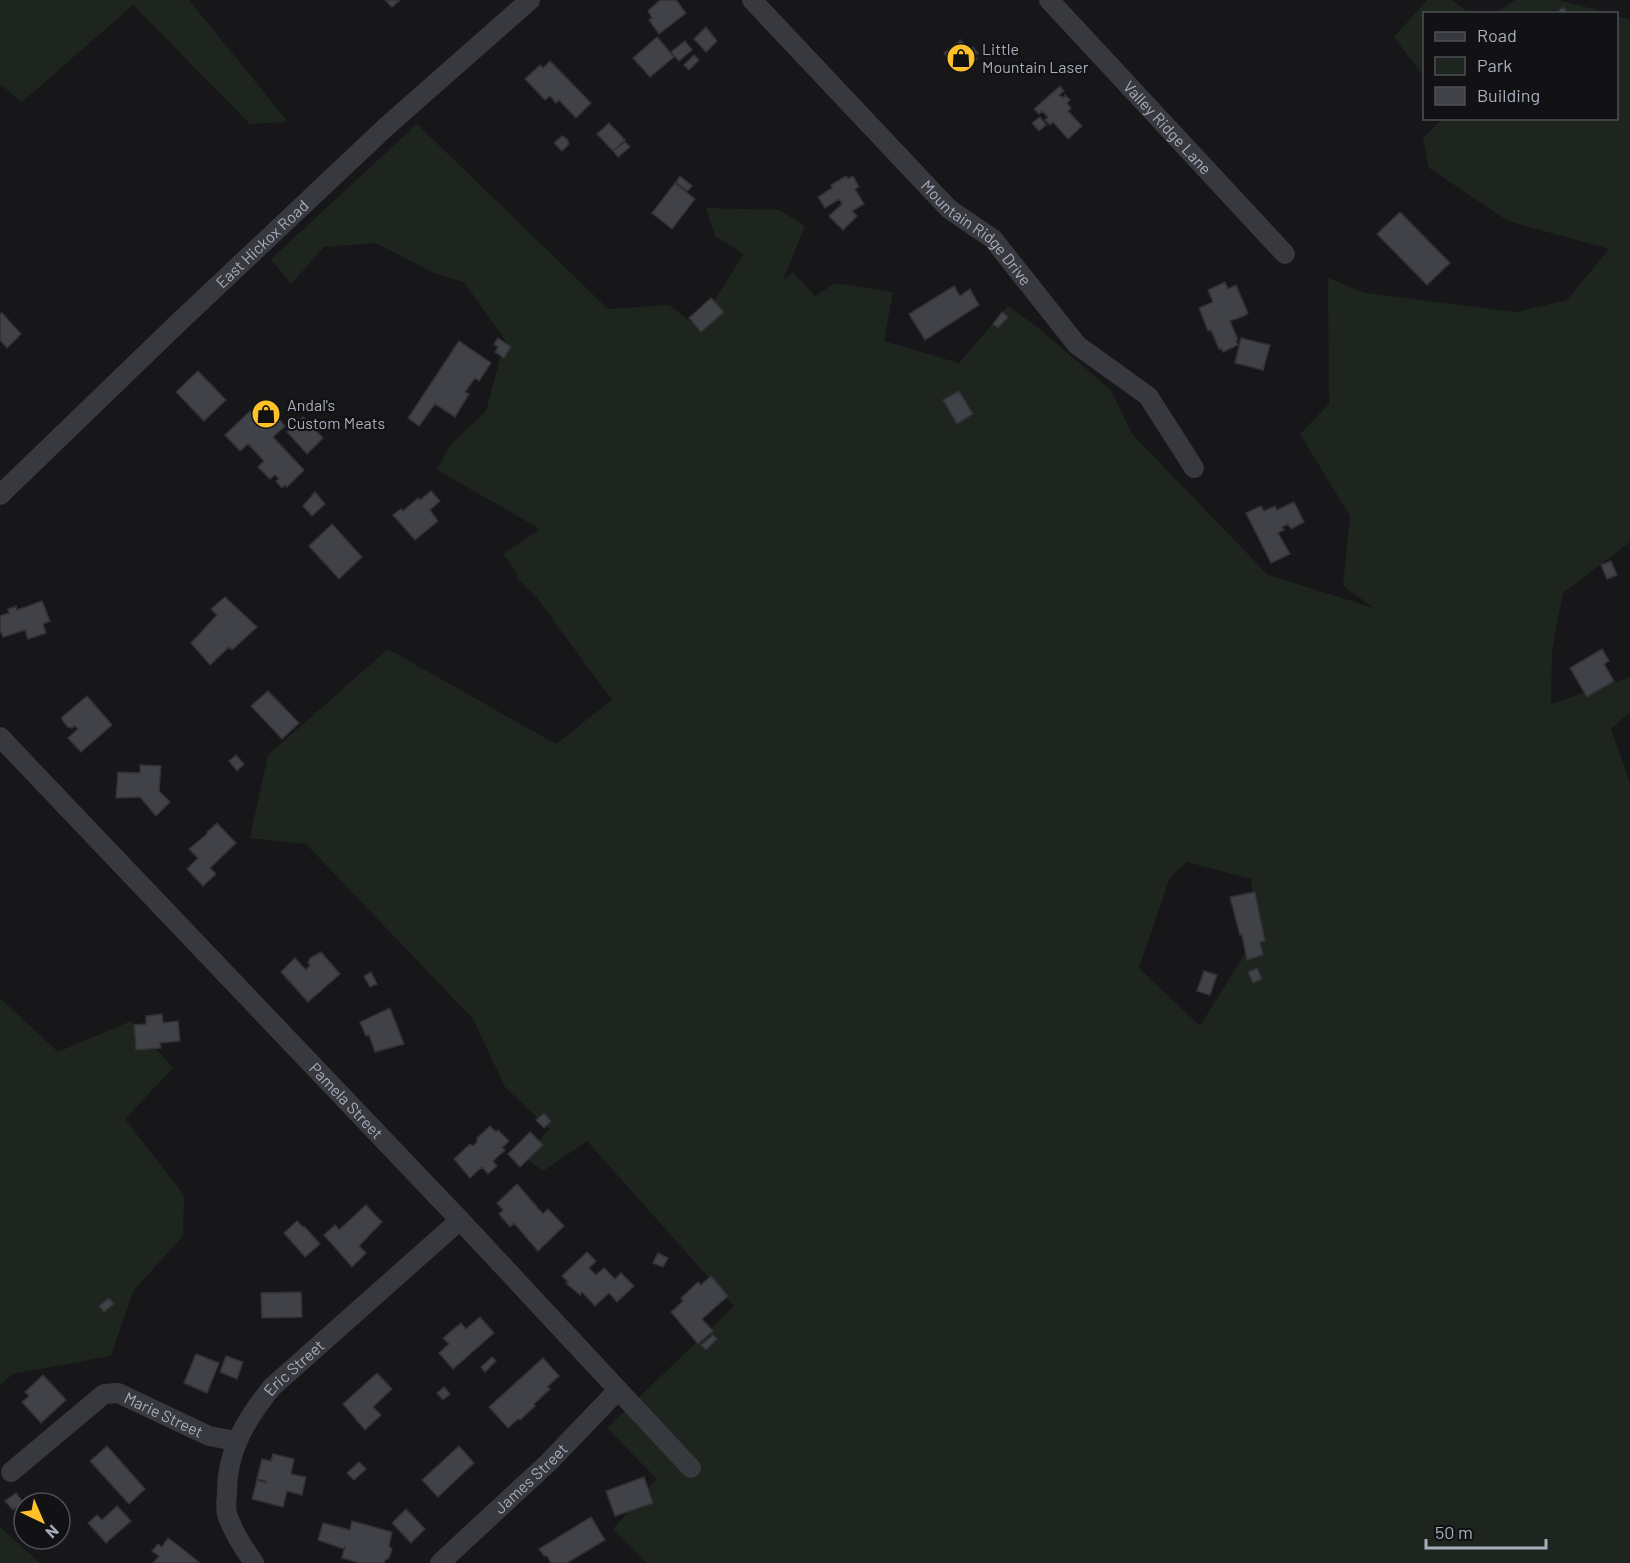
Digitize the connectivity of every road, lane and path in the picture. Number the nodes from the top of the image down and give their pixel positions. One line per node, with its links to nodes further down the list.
1 (530, 0): 6 (street, East Hickox Road)
2 (753, 0): 5 (street, Mountain Ridge Drive)
3 (1049, 0): 4 (street, Valley Ridge Lane)
4 (1285, 254)
5 (1194, 468)
6 (0, 495)
7 (0, 737): 8 (street, Pamela Street)
8 (460, 1220): 9 (street, Pamela Street); 10 (street, Eric Street)
9 (618, 1390): 11 (street, Pamela Street); 14 (street, James Street)
10 (236, 1441): 12 (street, Marie Street); 13 (street, Eric Street)
11 (691, 1468)
12 (11, 1472)
13 (254, 1563)
14 (440, 1563)

